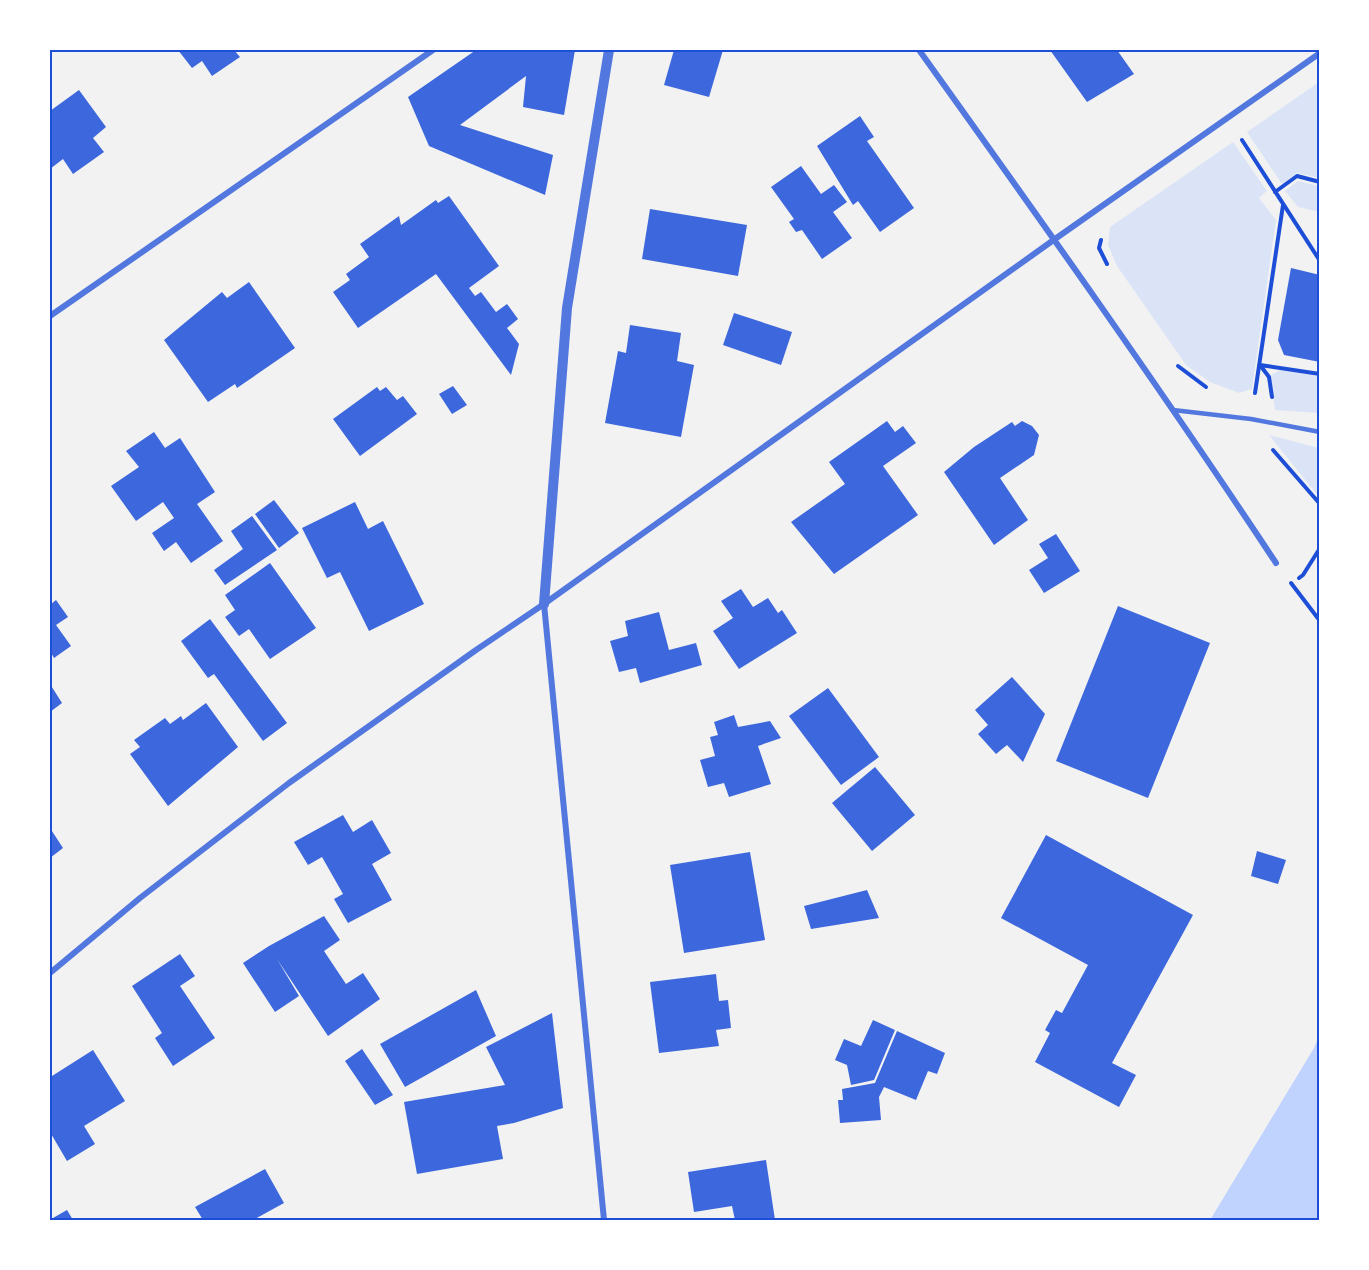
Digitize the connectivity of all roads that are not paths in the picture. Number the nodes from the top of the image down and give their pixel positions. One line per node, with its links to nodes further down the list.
1 (433, 50): 6 (street)
2 (609, 50): 10 (street)
3 (919, 50): 5 (street)
4 (1320, 53): 5 (street)
5 (1055, 239): 7 (street); 10 (street)
6 (50, 316)
7 (1173, 410): 8 (lane); 9 (street)
8 (1320, 432)
9 (1276, 563)
10 (544, 604): 11 (street); 12 (street)
11 (50, 973)
12 (604, 1221)

